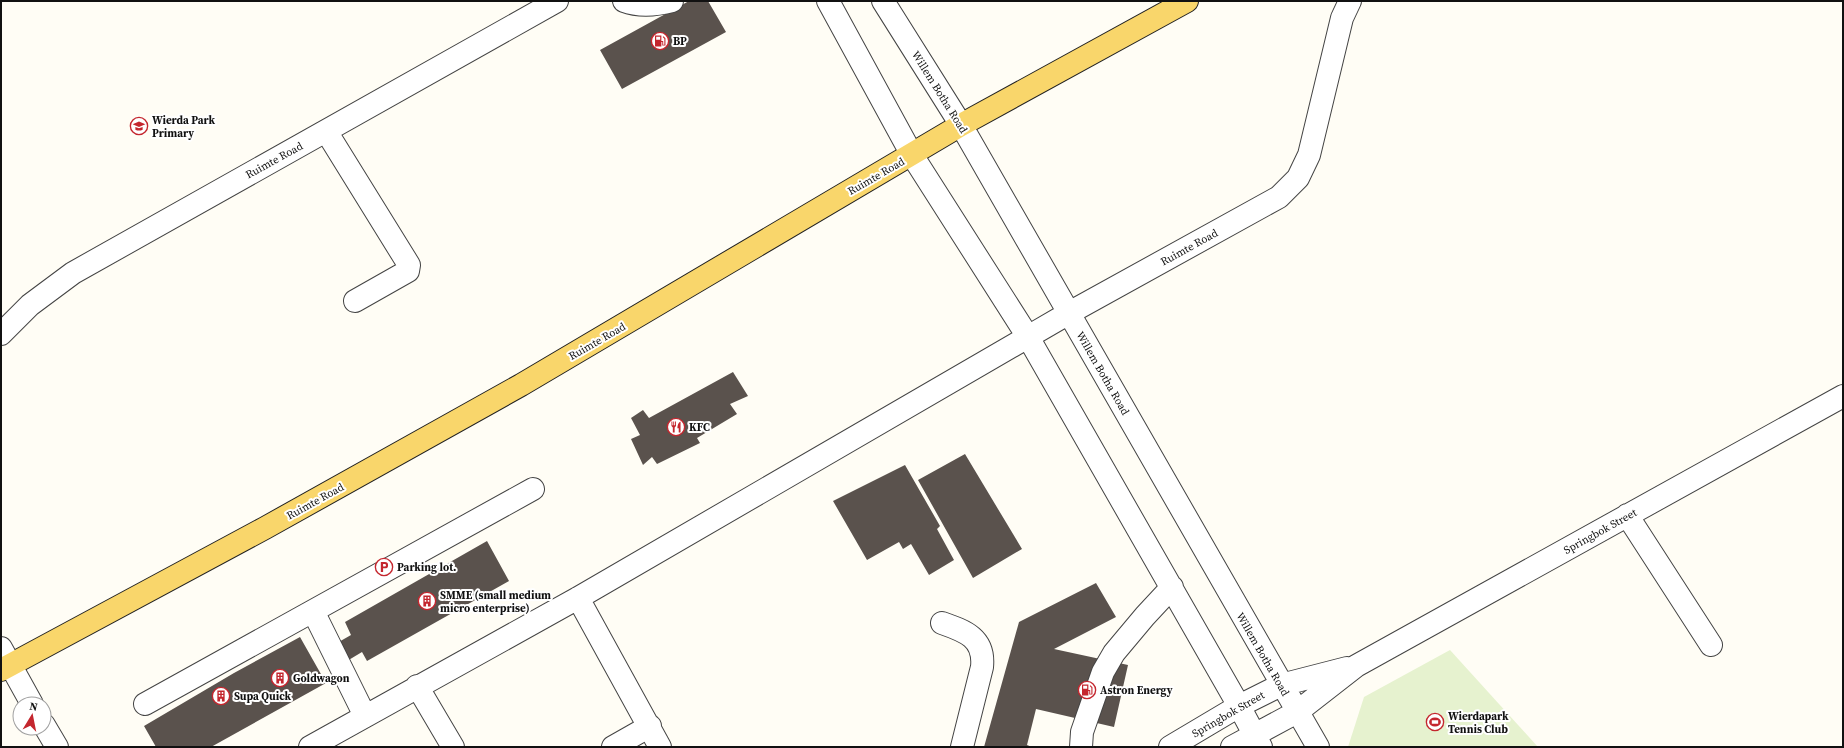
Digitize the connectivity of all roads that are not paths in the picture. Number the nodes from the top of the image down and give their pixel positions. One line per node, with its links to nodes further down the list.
1 (557, 1): 9 (street, Ruimte Road)
2 (624, 1): 3 (street)
3 (672, 1)
4 (828, 1): 10 (street)
5 (884, 1): 8 (street, Willem Botha Road)
6 (1186, 1): 8 (main road, Ruimte Road)
7 (1350, 1): 12 (street, Ruimte Road)
8 (961, 125): 10 (main road, Ruimte Road); 12 (street, Willem Botha Road)
9 (326, 131): 11 (street); 13 (street, Ruimte Road)
10 (912, 155): 14 (street); 23 (main road, Ruimte Road)
11 (355, 301)
12 (1069, 313): 14 (street, Ruimte Road); 25 (street, Willem Botha Road)
13 (1, 334)
14 (1028, 336): 18 (street); 19 (street, Ruimte Road)
15 (1843, 396): 17 (street, Springbok Street)
16 (533, 489): 20 (street)
17 (1627, 516): 22 (street); 24 (street, Springbok Street)
18 (1172, 588): 29 (street); 41 (street)
19 (578, 598): 26 (street, Ruimte Road); 32 (street)
20 (313, 611): 28 (street); 31 (street)
21 (942, 623): 40 (street)
22 (1711, 645)
23 (4, 661): 27 (street)
24 (1356, 666): 25 (street, Springbok Street); 30 (street, Springbok Street)
25 (1280, 685): 29 (street, Springbok Street); 30 (street, Willem Botha Road)
26 (417, 686): 31 (street, Ruimte Road); 37 (street)
27 (27, 696)
28 (145, 704)
29 (1239, 706): 34 (street); 42 (street, Springbok Street)
30 (1297, 712): 34 (street, Springbok Street); 44 (street, Willem Botha Road)
31 (365, 716): 36 (street, Ruimte Road)
32 (650, 726): 38 (street); 39 (street)
33 (50, 736): 35 (street)
34 (1258, 741): 43 (street, Springbok Street)
35 (57, 747)
36 (310, 747)
37 (453, 747)
38 (613, 747)
39 (660, 747)
40 (962, 747)
41 (1081, 747)
42 (1170, 747)
43 (1232, 747)
44 (1318, 747)

